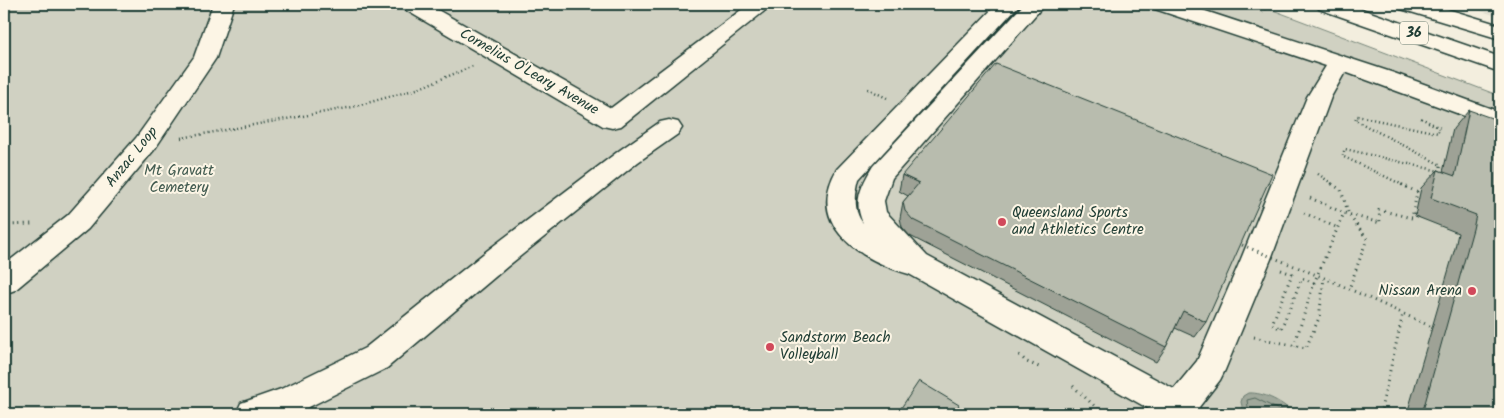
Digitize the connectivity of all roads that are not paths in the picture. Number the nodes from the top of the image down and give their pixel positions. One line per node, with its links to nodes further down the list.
1 (223, 4): 15 (street, Anzac Loop)
2 (412, 4): 3 (street, Cornelius O'Leary Avenue)
3 (762, 4)
4 (1009, 4): 12 (street)
5 (1035, 4): 12 (street)
6 (1163, 4): 10 (street)
7 (1327, 4): 11 (street, 36)
8 (1409, 4): 9 (street, 36)
9 (1500, 32)
10 (1339, 62): 13 (street); 16 (street)
11 (1500, 65)
12 (946, 101): 16 (street)
13 (1500, 121)
14 (669, 128): 17 (street)
15 (4, 282)
16 (1182, 411)
17 (253, 414)

